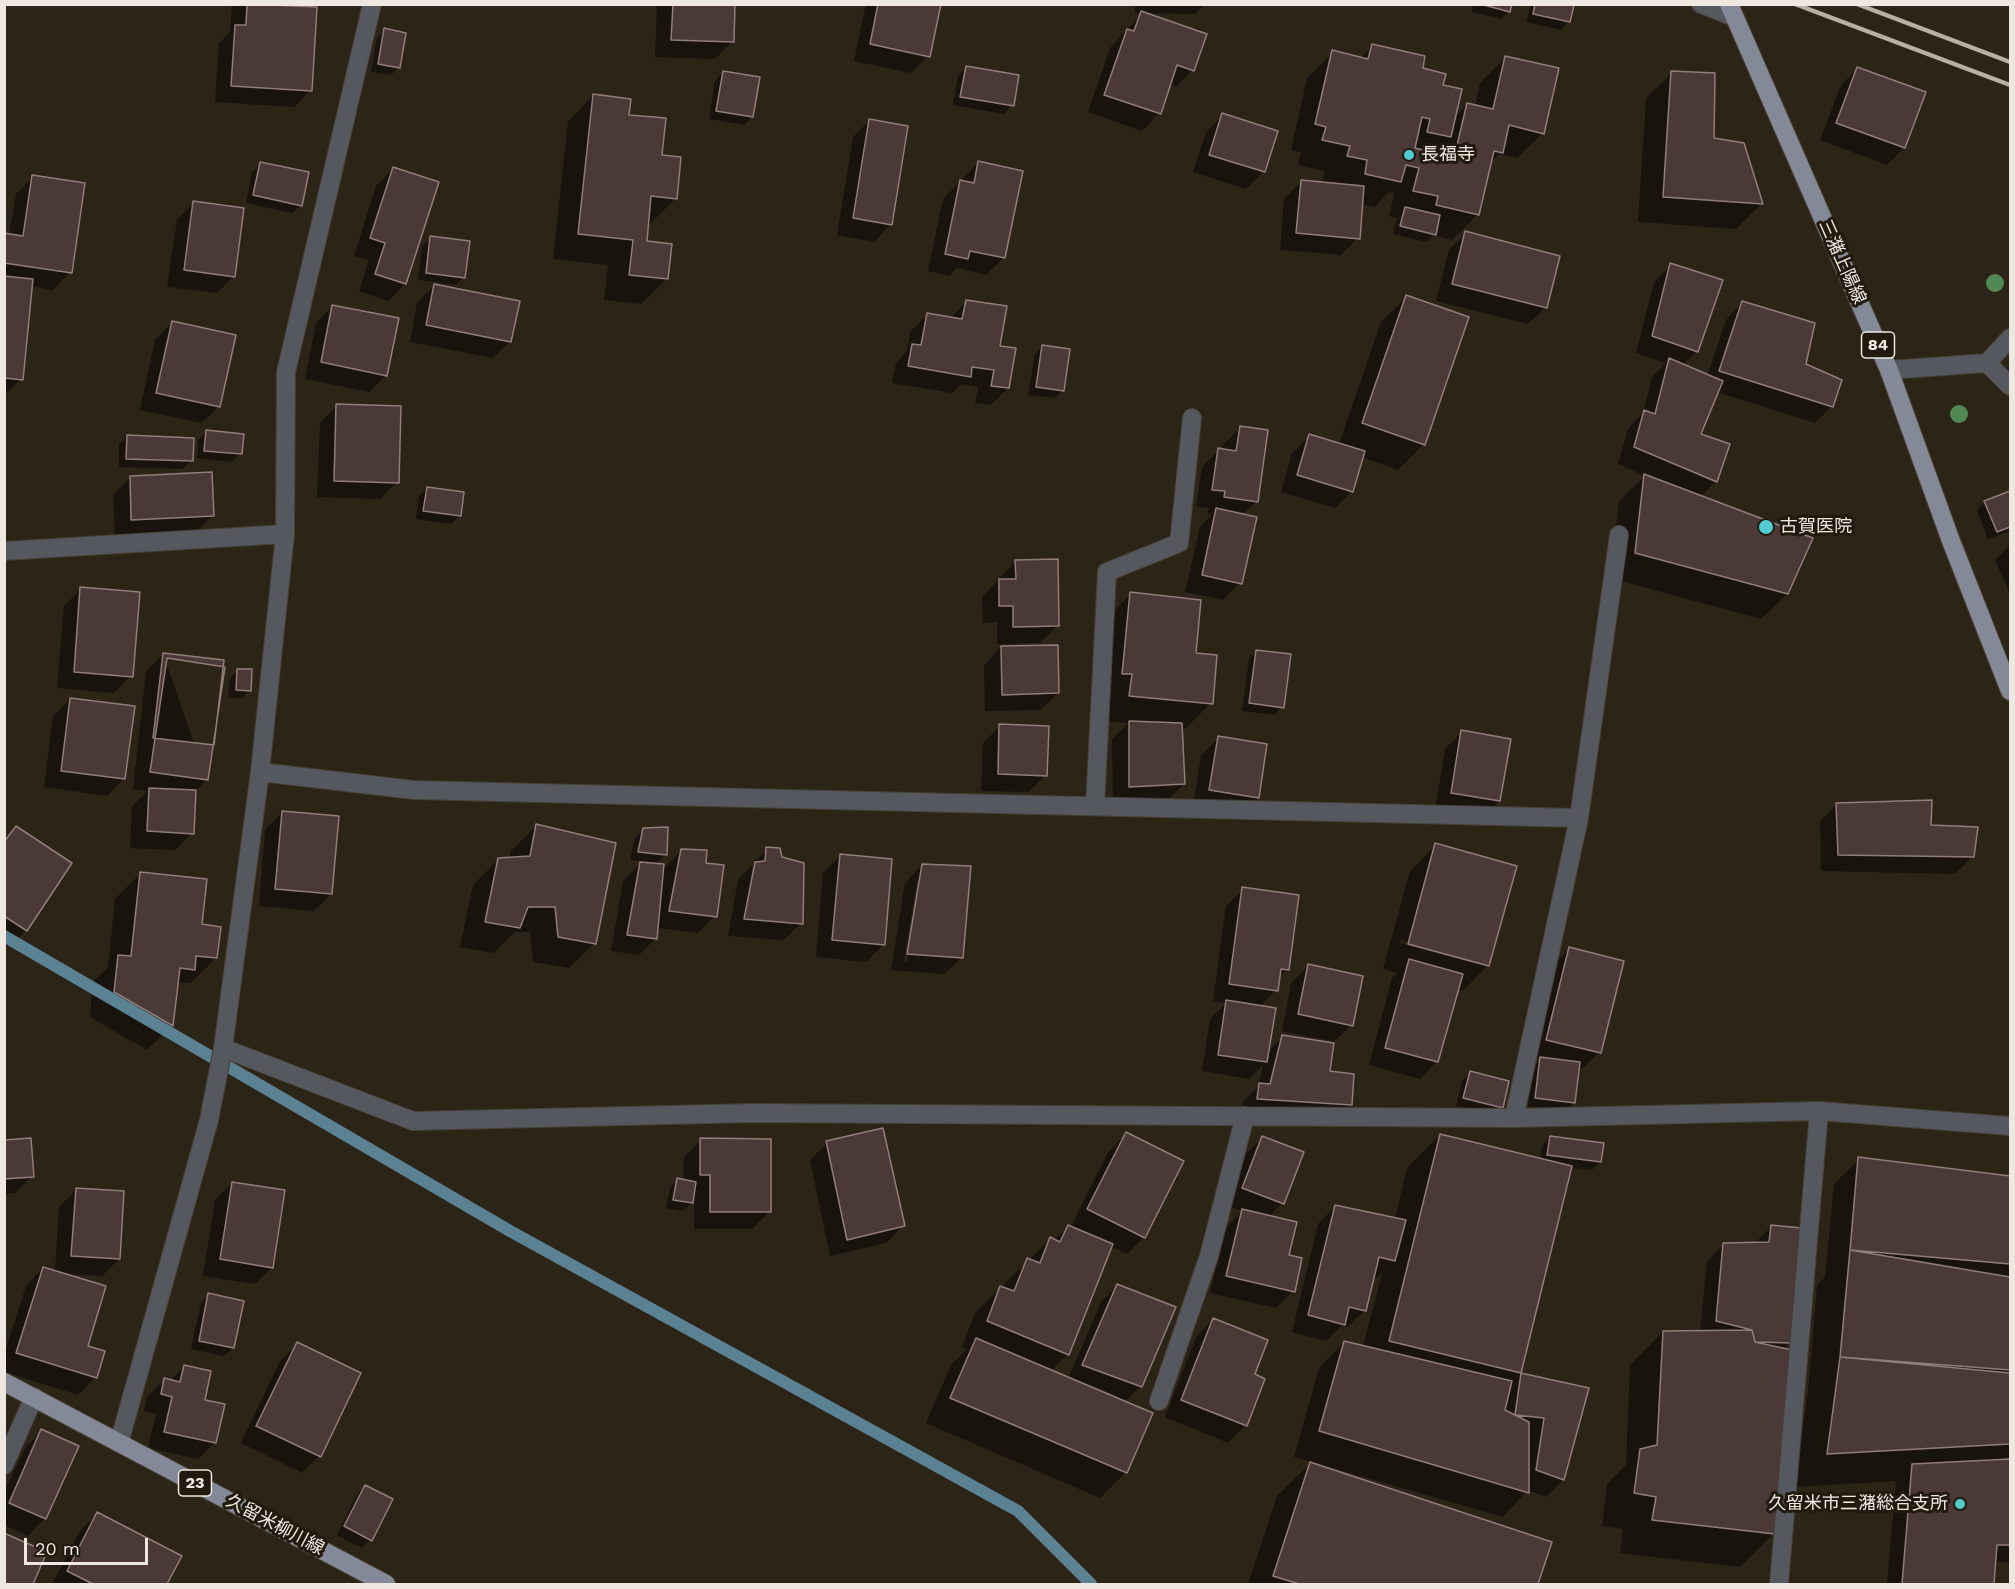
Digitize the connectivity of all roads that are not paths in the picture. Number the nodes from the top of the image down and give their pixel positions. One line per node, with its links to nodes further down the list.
1 (372, 4): 9 (street)
2 (1701, 4): 3 (street)
3 (1732, 11): 6 (main road, 三潴上陽線 / 84)
4 (2010, 338): 5 (street)
5 (1987, 363): 6 (street); 7 (street)
6 (1889, 370): 12 (main road, 三潴上陽線 / 84)
7 (2010, 386)
8 (1192, 418): 14 (street)
9 (285, 534): 11 (street); 13 (street)
10 (1619, 535): 15 (street)
11 (4, 551)
12 (2010, 692)
13 (260, 772): 14 (street); 16 (street)
14 (1095, 806): 15 (street)
15 (1580, 818): 19 (street)
16 (223, 1048): 18 (street); 24 (street)
17 (1819, 1111): 19 (street); 20 (street); 27 (street)
18 (1245, 1116): 19 (street); 23 (street)
19 (1514, 1118)
20 (2010, 1126)
21 (4, 1382): 22 (main road, 久留米柳川線 / 23)
22 (34, 1397): 24 (main road, 久留米柳川線 / 23); 25 (street)
23 (1159, 1401)
24 (119, 1443): 26 (main road, 久留米柳川線 / 23)
25 (4, 1465)
26 (386, 1584)
27 (1779, 1584)

